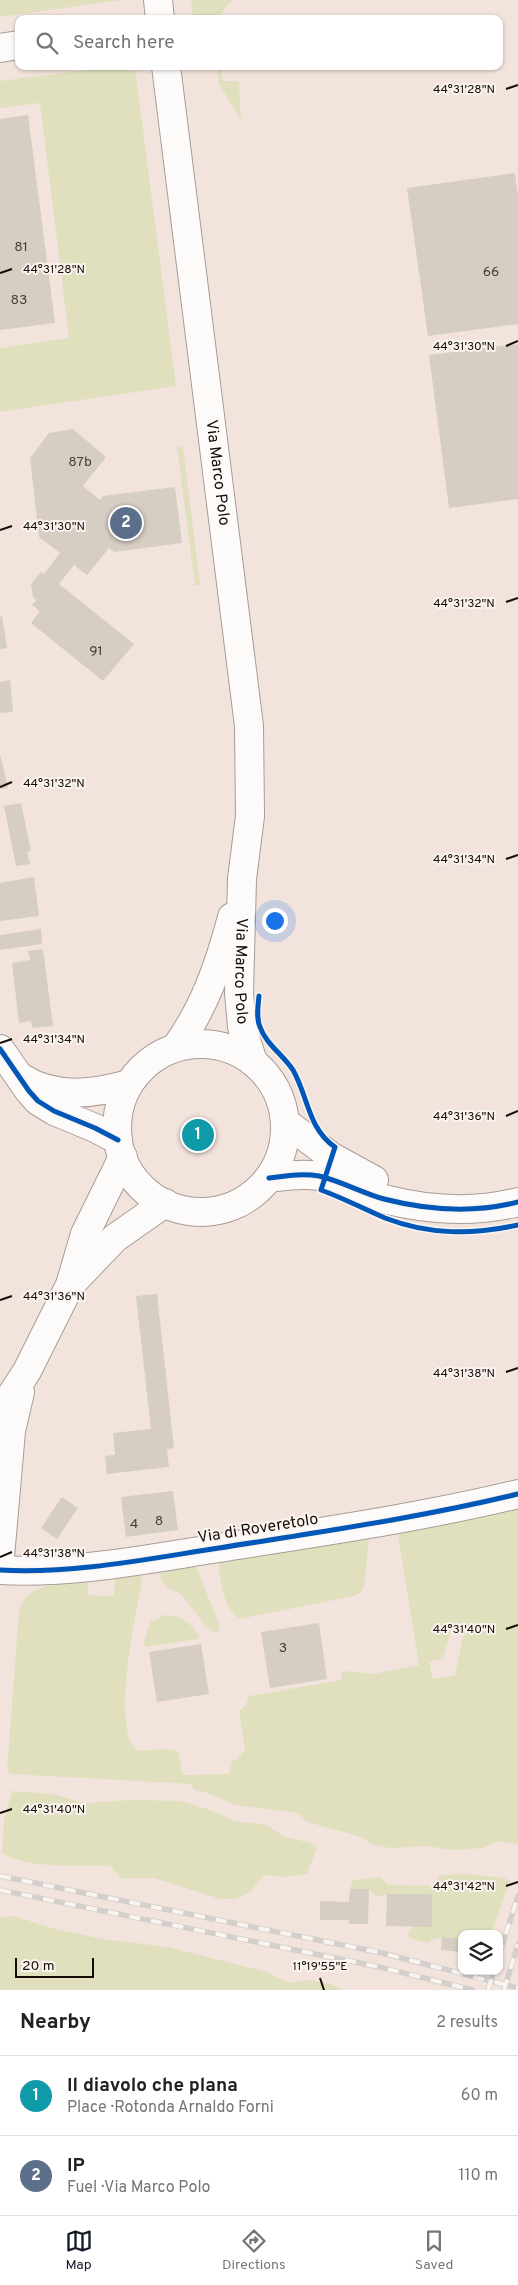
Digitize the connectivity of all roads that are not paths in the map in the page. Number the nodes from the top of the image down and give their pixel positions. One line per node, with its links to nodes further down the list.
1 (158, 0): 2 (main road)
2 (160, 15)
3 (15, 46): 4 (main road)
4 (0, 48)
5 (167, 70): 6 (main road, Via Marco Polo)
6 (242, 879): 7 (main road, Via Marco Polo); 9 (main road, Via Marco Polo)
7 (176, 1047): 9 (main road); 11 (main road)
8 (0, 1049): 10 (main road)
9 (253, 1062): 12 (main road)
10 (19, 1076): 11 (main road); 13 (main road)
11 (129, 1084): 13 (main road)
12 (285, 1122): 14 (main road); 17 (main road)
13 (121, 1149): 16 (main road); 18 (main road)
14 (269, 1178): 16 (main road); 17 (main road)
15 (518, 1202): 17 (main road)
16 (165, 1204): 18 (main road)
17 (427, 1205)
18 (70, 1285): 19 (main road)
19 (26, 1371): 20 (main road); 22 (main road)
20 (0, 1413)
21 (518, 1494): 23 (main road, Via di Roveretolo)
22 (0, 1557)
23 (0, 1570)

